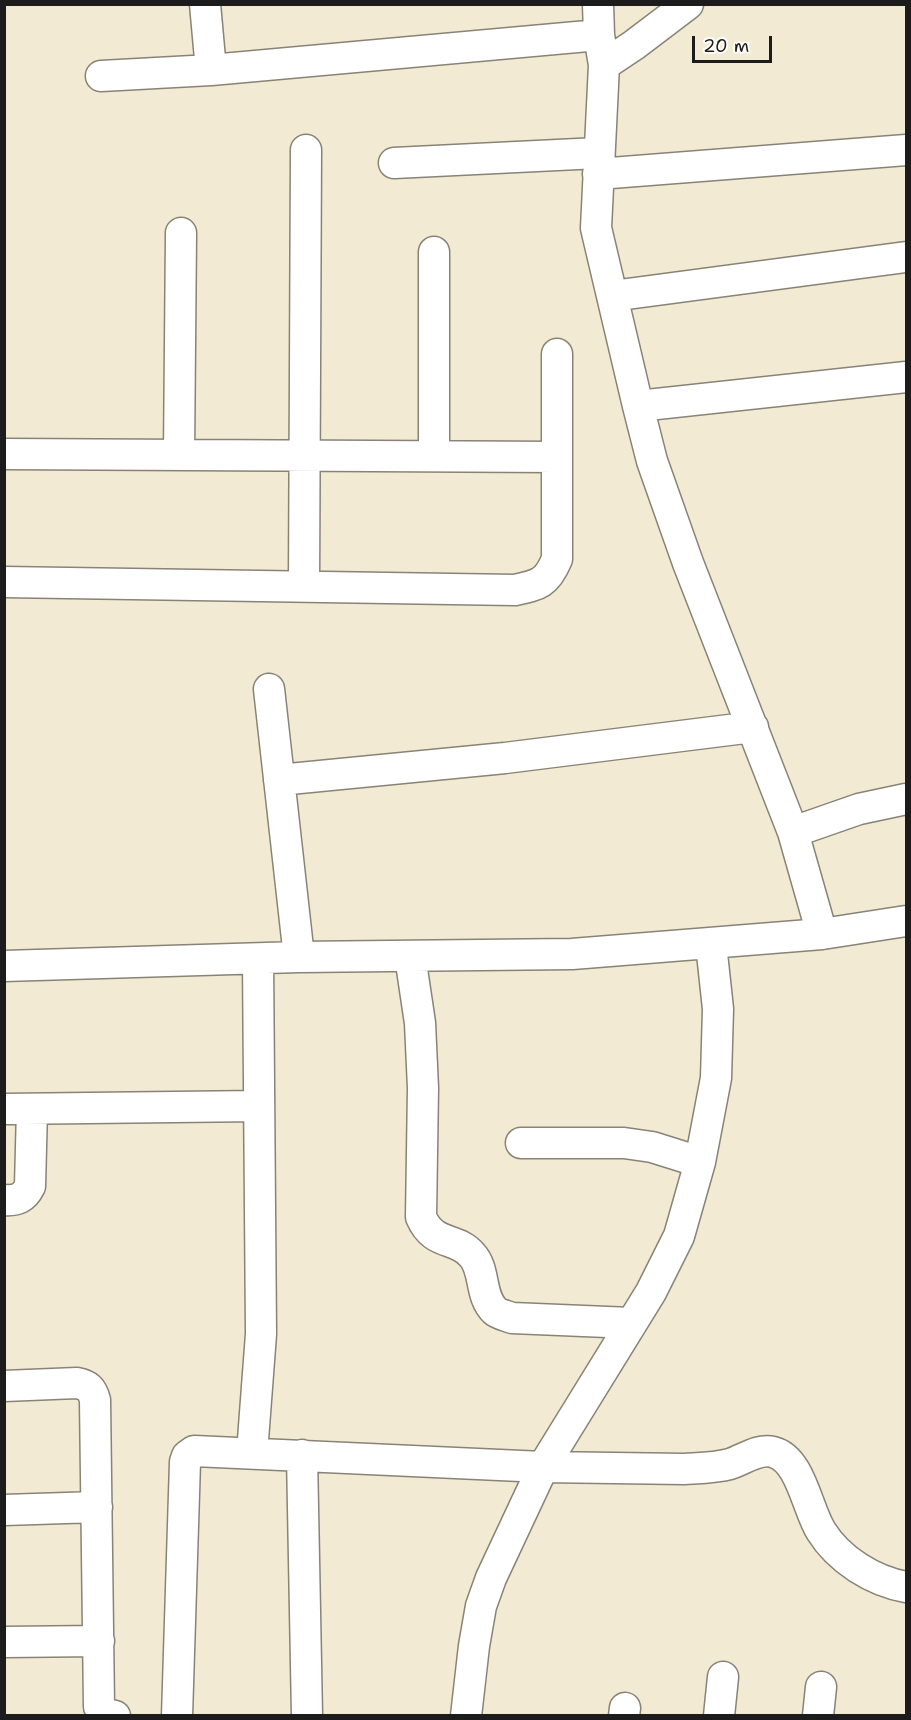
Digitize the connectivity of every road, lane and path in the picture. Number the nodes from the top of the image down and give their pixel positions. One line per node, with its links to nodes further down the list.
1 (205, 4): 6 (street)
2 (598, 4): 4 (street)
3 (688, 4): 5 (street)
4 (599, 35): 5 (street); 6 (street)
5 (604, 65): 11 (street)
6 (211, 69): 7 (street)
7 (101, 76)
8 (306, 150): 20 (street)
9 (906, 150): 11 (street)
10 (394, 163): 11 (street)
11 (598, 164): 15 (street)
12 (181, 233): 21 (street)
13 (434, 252): 22 (street)
14 (906, 257): 15 (street)
15 (612, 296): 18 (street)
16 (557, 354): 23 (street)
17 (906, 377): 18 (street)
18 (638, 406): 27 (street)
19 (4, 454): 21 (street)
20 (304, 454): 21 (street); 22 (street); 25 (street)
21 (179, 455)
22 (434, 456): 23 (street)
23 (557, 457): 25 (street)
24 (4, 582): 25 (street)
25 (304, 585)
26 (269, 689): 28 (street)
27 (753, 727): 28 (street); 30 (street)
28 (279, 780): 35 (street)
29 (906, 799): 30 (street)
30 (793, 832): 32 (street)
31 (906, 921): 32 (street)
32 (822, 934): 33 (street)
33 (711, 944): 34 (street); 41 (street)
34 (410, 956): 35 (street); 43 (street)
35 (299, 957): 36 (street)
36 (258, 960): 37 (street); 38 (street)
37 (4, 966)
38 (259, 1106): 39 (street); 45 (street)
39 (18, 1109): 42 (street)
40 (521, 1143): 41 (street)
41 (700, 1162): 43 (street)
42 (4, 1200)
43 (631, 1323): 47 (street)
44 (4, 1386): 48 (street)
45 (252, 1453): 46 (street); 55 (street)
46 (302, 1455): 47 (street); 56 (street)
47 (543, 1467): 50 (street); 57 (street)
48 (97, 1507): 49 (street); 51 (street)
49 (4, 1510)
50 (906, 1587)
51 (99, 1641): 52 (street); 54 (street)
52 (4, 1642)
53 (723, 1677): 58 (street)
54 (104, 1713)
55 (177, 1716)
56 (307, 1716)
57 (466, 1716)
58 (719, 1716)

